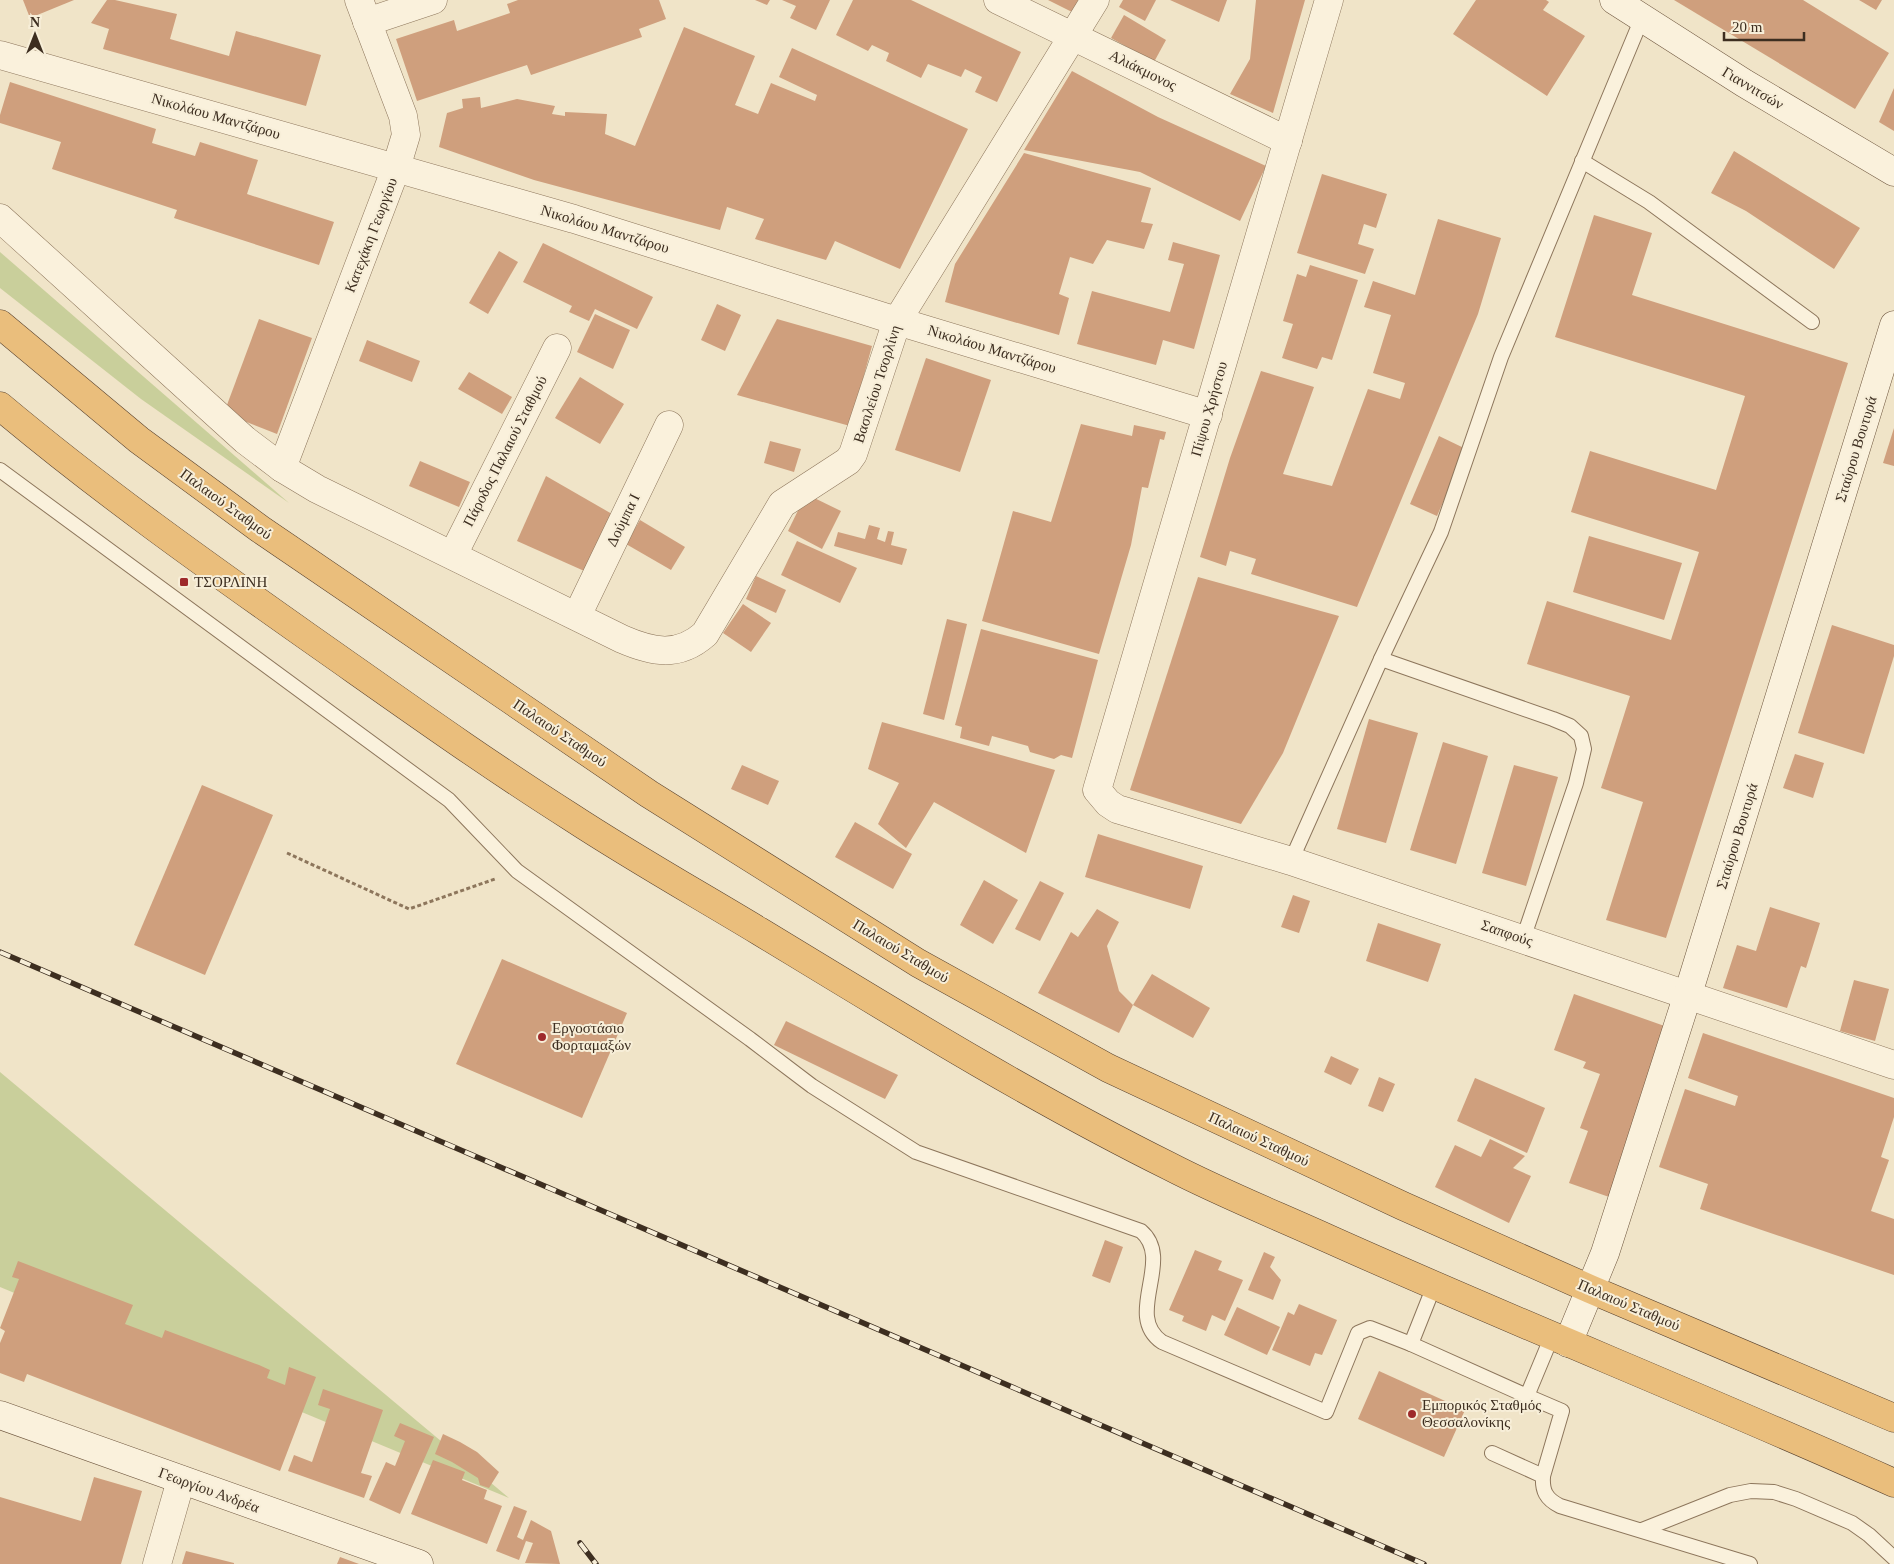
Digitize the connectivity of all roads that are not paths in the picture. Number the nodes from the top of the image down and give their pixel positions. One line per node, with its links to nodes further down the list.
1 (433, 0): 6 (street)
2 (998, 0): 8 (street, Αλιάκμονος)
3 (1095, 0): 8 (street, Βασιλείου Τσορλίνη)
4 (1329, 0): 10 (street, Πίψου Χρήστου)
5 (1614, 0): 7 (street, Γιαννιτσών)
6 (363, 11): 12 (street, Κατεχάκη Γεωργίου)
7 (1642, 18): 11 (lane); 13 (street, Γιαννιτσών)
8 (1072, 35): 10 (street, Αλιάκμονος); 15 (street, Βασιλείου Τσορλίνη)
9 (0, 54): 12 (street, Νικολάου Μαντζάρου)
10 (1288, 141): 21 (street, Πίψου Χρήστου)
11 (1582, 161): 16 (lane); 27 (lane)
12 (396, 168): 15 (street, Νικολάου Μαντζάρου); 23 (street, Κατεχάκη Γεωργίου)
13 (1894, 172)
14 (0, 218): 23 (street)
15 (897, 321): 21 (street, Νικολάου Μαντζάρου); 26 (street, Βασιλείου Τσορλίνη)
16 (1812, 322)
17 (0, 324): 34 (highway, Παλαιού Σταθμού)
18 (1894, 325): 31 (street, Σταύρου Βουτυρά)
19 (557, 348): 25 (street, Πάροδος Παλαιού Σταθμού)
20 (0, 406): 33 (highway)
21 (1208, 415): 28 (street, Πίψου Χρήστου)
22 (669, 425): 26 (street, Δούμπα Ι)
23 (282, 468): 25 (street)
24 (0, 470): 36 (lane)
25 (453, 555): 26 (street)
26 (577, 616)
27 (1381, 659): 29 (lane); 30 (lane)
28 (1117, 808): 29 (street, Σαπφούς)
29 (1291, 861): 30 (street, Σαπφούς)
30 (1523, 939): 31 (street, Σαπφούς)
31 (1688, 994): 32 (street, Σαπφούς); 34 (street, Σταύρου Βουτυρά)
32 (1894, 1065)
33 (1434, 1286): 35 (highway); 36 (lane)
34 (1590, 1289): 35 (street, Σταύρου Βουτυρά); 39 (highway, Παλαιού Σταθμού)
35 (1560, 1340): 37 (lane); 43 (highway)
36 (1411, 1344): 37 (lane)
37 (1527, 1396): 41 (lane)
38 (0, 1415): 42 (street, Γεωργίου Ανδρέα)
39 (1894, 1418)
40 (1492, 1453): 41 (lane)
41 (1543, 1476): 44 (lane)
42 (181, 1480): 46 (street); 47 (street, Γεωργίου Ανδρέα)
43 (1894, 1483)
44 (1642, 1530): 45 (lane); 48 (lane)
45 (1894, 1558)
46 (157, 1564)
47 (419, 1564)
48 (1750, 1564)

